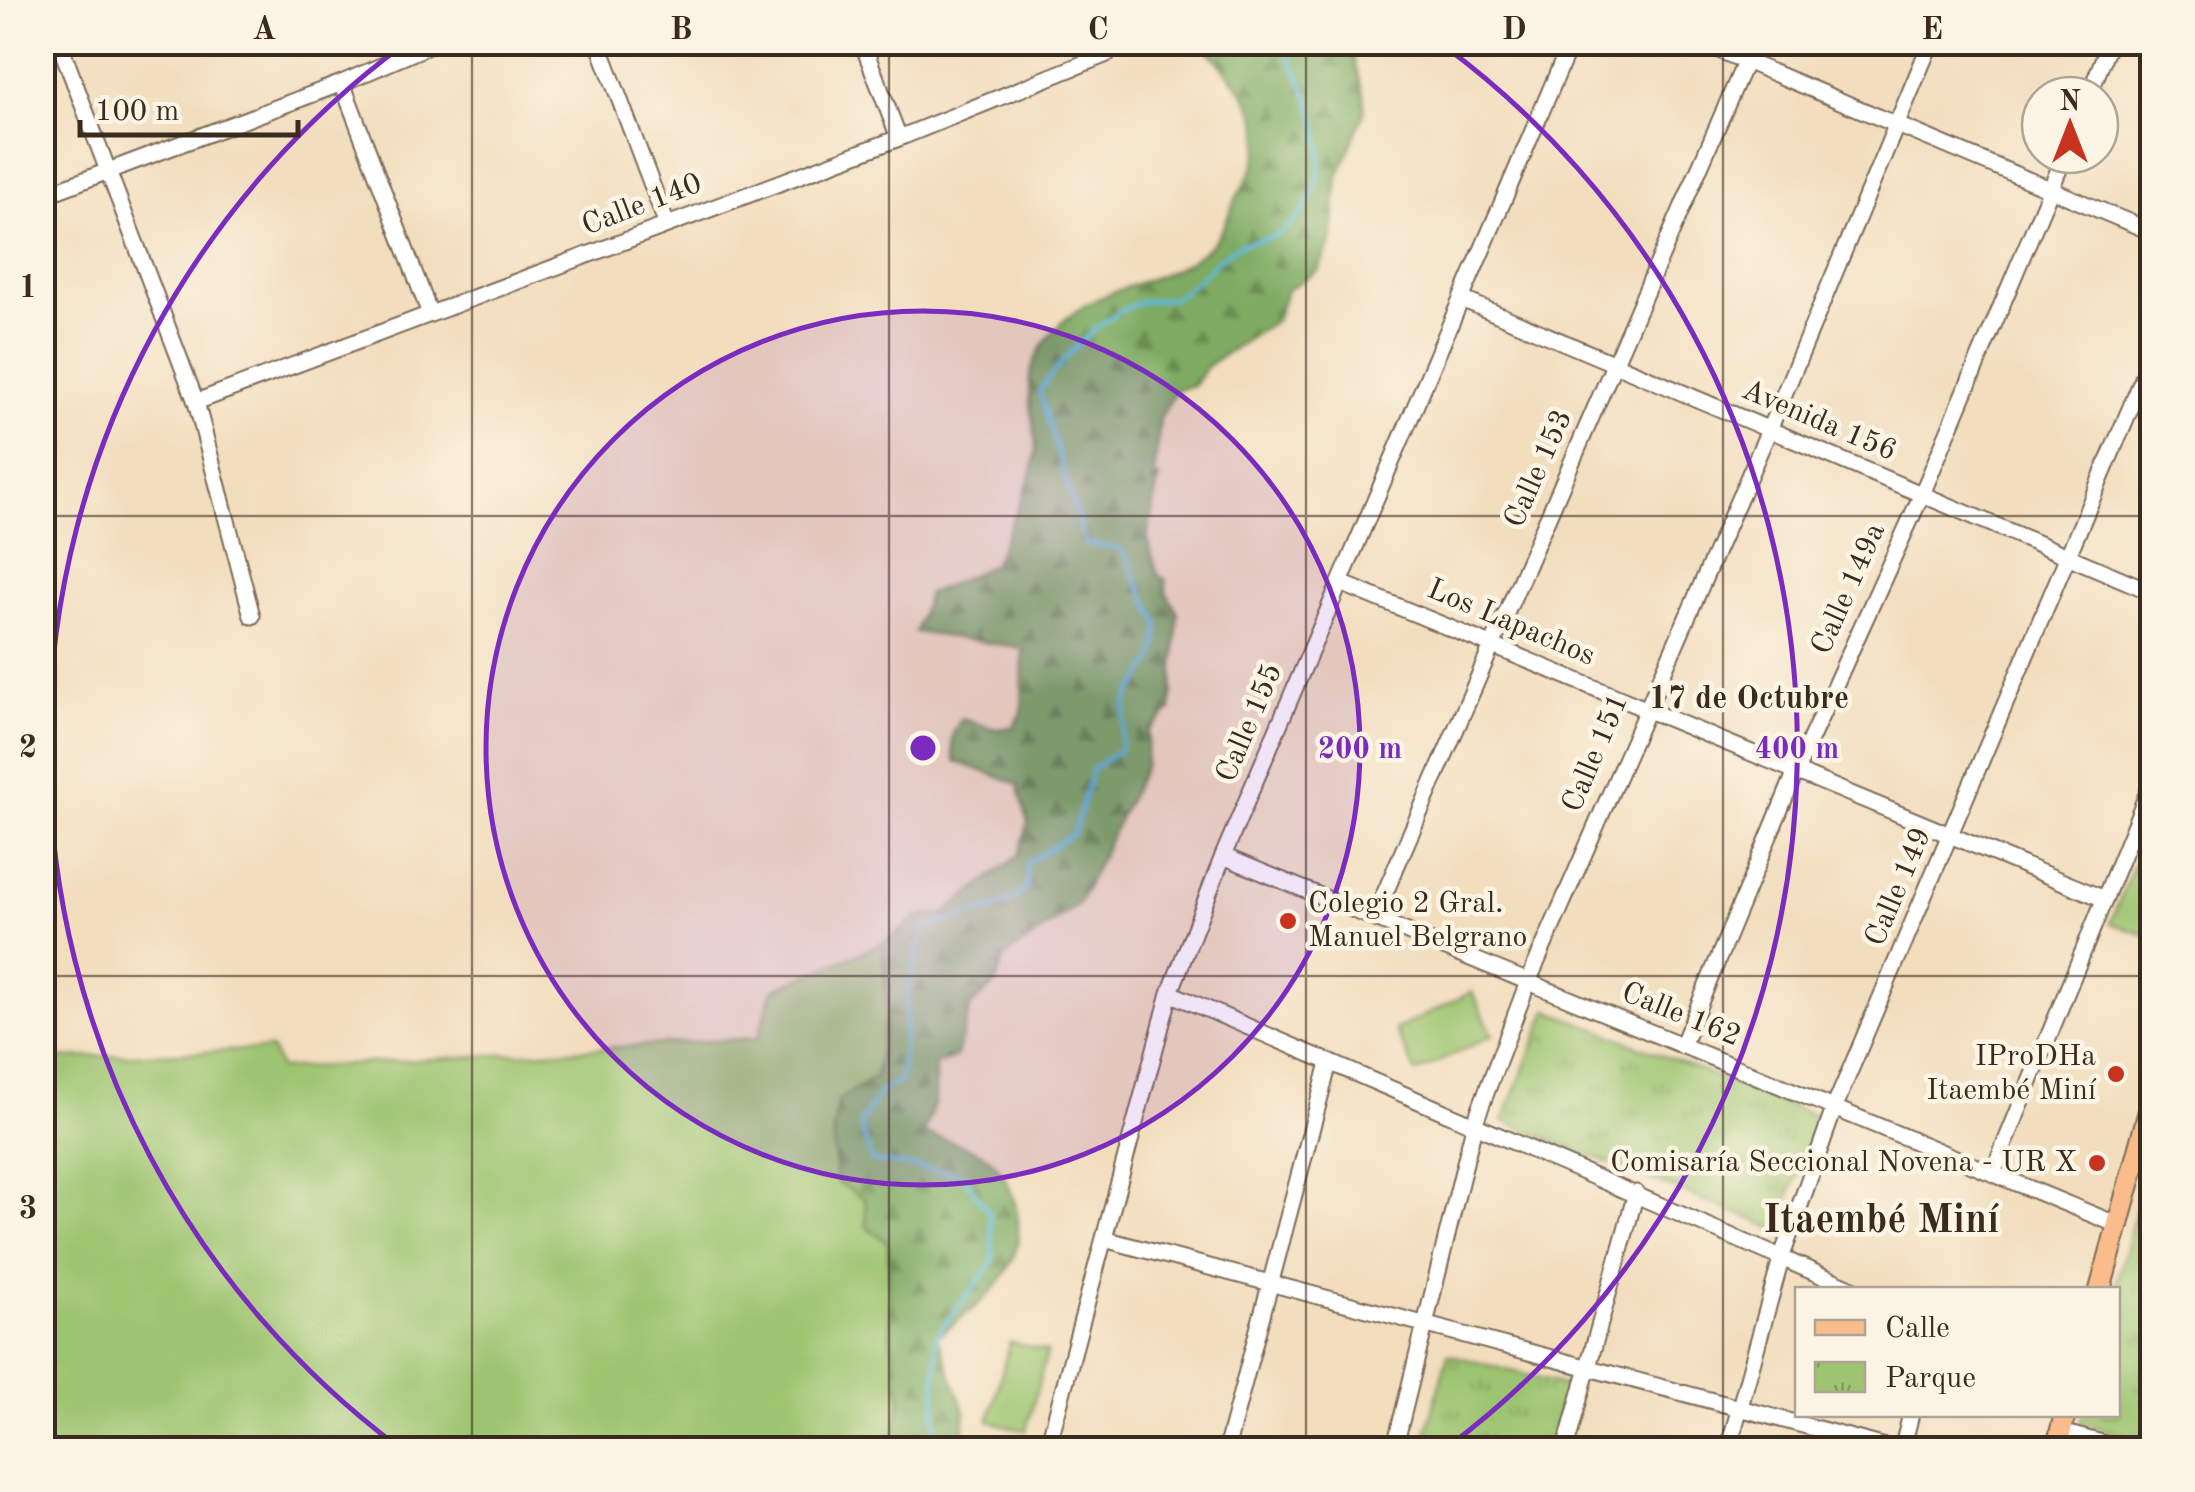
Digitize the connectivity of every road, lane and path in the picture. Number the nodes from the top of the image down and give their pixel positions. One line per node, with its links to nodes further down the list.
1 (60, 42): 16 (street)
2 (437, 42): 13 (street)
3 (598, 42): 20 (street)
4 (862, 42): 15 (street)
5 (1571, 42): 22 (street, Calle 155)
6 (1700, 42): 11 (street)
7 (1754, 42): 11 (street, Calle 153)
8 (1931, 42): 14 (street, Calle 151)
9 (2110, 42): 12 (street)
10 (1107, 54): 15 (street, Calle 140)
11 (1747, 61): 14 (street); 25 (street, Calle 153)
12 (2097, 75)
13 (342, 84): 16 (street); 23 (street)
14 (1896, 126): 18 (street); 27 (street, Calle 151)
15 (899, 138): 20 (street, Calle 140)
16 (108, 171): 19 (street); 26 (street)
17 (2058, 175): 18 (street, Calle 149a)
18 (2052, 190): 21 (street); 28 (street, Calle 149a)
19 (42, 196)
20 (667, 225): 23 (street, Calle 140)
21 (2152, 232)
22 (1464, 300): 25 (street, Avenida 156); 30 (street, Calle 155)
23 (430, 314): 26 (street, Calle 140)
24 (2152, 356): 29 (street, Calle 149)
25 (1615, 365): 27 (street, Avenida 156); 33 (street, Calle 153)
26 (196, 402): 32 (street)
27 (1769, 430): 28 (street, Avenida 156); 34 (street, Calle 151)
28 (1922, 494): 29 (street, Avenida 156); 35 (street, Calle 149a)
29 (2070, 558): 31 (street, Avenida 156); 37 (street, Calle 149)
30 (1341, 583): 33 (street, Los Lapachos); 38 (street, Calle 155)
31 (2152, 592)
32 (252, 616)
33 (1492, 646): 34 (street, Los Lapachos); 40 (street, Calle 153)
34 (1644, 709): 35 (street, Los Lapachos); 41 (street, Calle 151)
35 (1796, 771): 37 (street, Los Lapachos); 43 (street, Calle 149a)
36 (2152, 782): 39 (street)
37 (1950, 837): 39 (street, Los Lapachos); 46 (street, Calle 149)
38 (1223, 856): 40 (street, Calle 162); 42 (street, Calle 155)
39 (2102, 898): 48 (street)
40 (1374, 918): 41 (street, Calle 162)
41 (1528, 982): 43 (street, Calle 162); 47 (street, Calle 151)
42 (1170, 993): 44 (street); 51 (street, Calle 155)
43 (1682, 1046): 46 (street, Calle 162)
44 (1329, 1063): 47 (street); 53 (street)
45 (2152, 1100): 50 (main road)
46 (1835, 1106): 48 (street, Calle 162); 52 (street, Calle 149)
47 (1475, 1122): 49 (street); 56 (street, Calle 151)
48 (1993, 1173): 50 (street, Calle 162)
49 (1636, 1193): 52 (street); 57 (street)
50 (2118, 1225): 55 (main road)
51 (1104, 1238): 53 (street); 61 (street, Calle 155)
52 (1782, 1256): 54 (street); 58 (street, Calle 149)
53 (1268, 1282): 56 (street); 62 (street)
54 (1849, 1287)
55 (2101, 1287)
56 (1426, 1324): 57 (street); 63 (street, Calle 151)
57 (1587, 1367): 58 (street); 64 (street)
58 (1739, 1406): 65 (street, Calle 149); 66 (street)
59 (1910, 1417): 66 (street)
60 (2061, 1432): 67 (street)
61 (1047, 1450)
62 (1226, 1450)
63 (1394, 1450)
64 (1565, 1450)
65 (1728, 1450)
66 (1900, 1450)
67 (2128, 1450)

